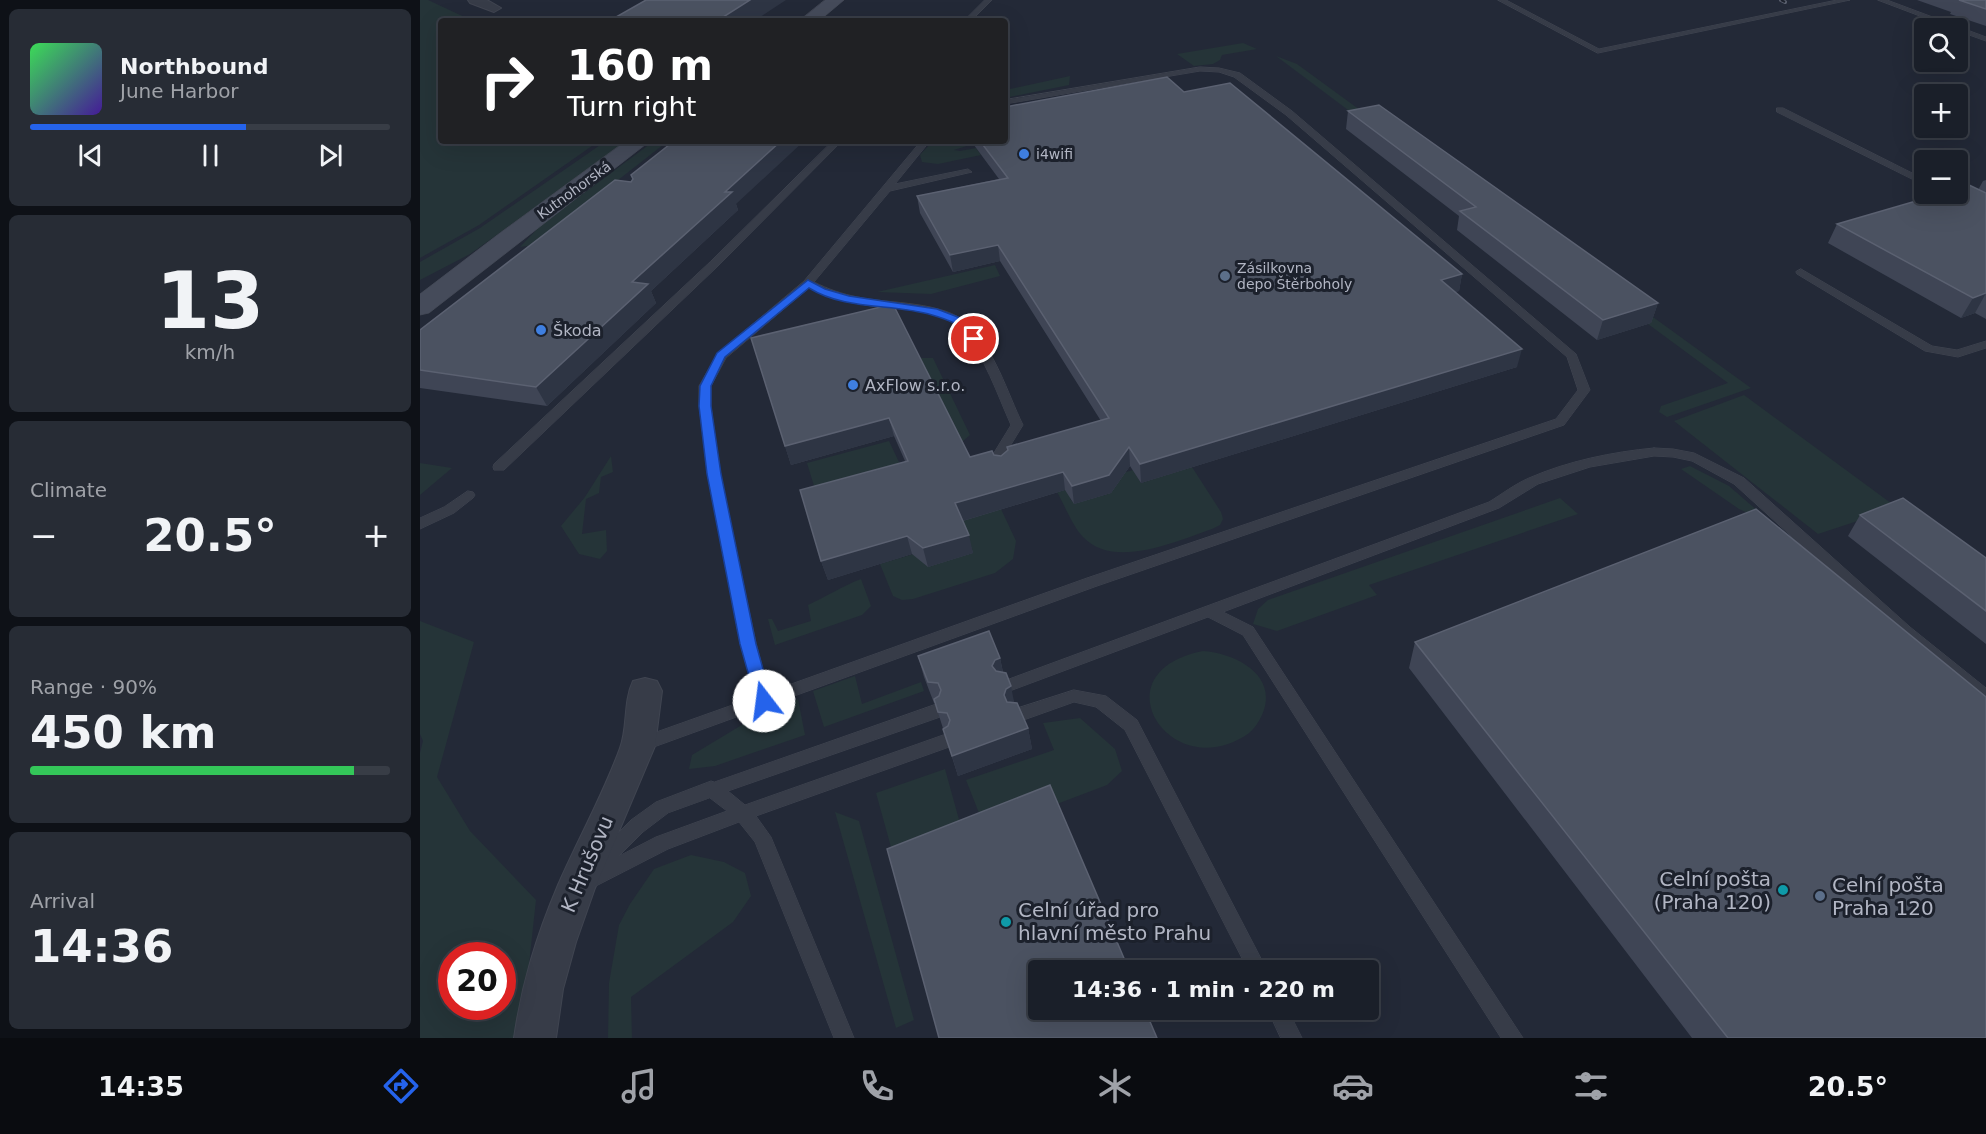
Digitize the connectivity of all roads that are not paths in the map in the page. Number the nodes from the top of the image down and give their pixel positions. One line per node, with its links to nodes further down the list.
1 (475, 0): 7 (street)
2 (836, 0): 8 (main road)
3 (989, 0): 9 (lane)
4 (1501, 0): 5 (lane)
5 (1846, 0)
6 (1881, 0): 10 (lane)
7 (494, 8)
8 (813, 18)
9 (970, 18)
10 (1928, 18)
11 (1968, 33): 12 (lane)
12 (1986, 39)
13 (1008, 101): 35 (lane)
14 (1779, 111): 19 (lane)
15 (636, 144): 21 (main road, Kutnohorská)
16 (835, 144): 27 (lane)
17 (924, 144): 20 (lane)
18 (968, 172): 20 (lane)
19 (1914, 177)
20 (889, 188): 23 (lane)
21 (508, 238): 24 (main road, Kutnohorská); 25 (main road, Kutnohorská)
22 (1801, 272): 26 (lane)
23 (808, 283): 28 (lane); 35 (lane)
24 (420, 285)
25 (420, 307)
26 (1986, 344)
27 (499, 467)
28 (1003, 468)
29 (468, 495): 30 (lane)
30 (420, 524)
31 (1207, 610): 32 (lane); 34 (lane); 48 (lane)
32 (1007, 686)
33 (645, 691): 39 (street, K Hrušovu)
34 (1986, 697)
35 (764, 701): 39 (lane)
36 (937, 711): 40 (lane)
37 (1018, 715): 43 (lane)
38 (946, 741): 41 (lane)
39 (638, 746): 42 (street, K Hrušovu)
40 (711, 788): 41 (lane); 42 (lane)
41 (742, 813): 42 (lane); 46 (lane)
42 (576, 888): 45 (street, K Hrušovu)
43 (1253, 960)
44 (1283, 1020): 47 (lane)
45 (535, 1038)
46 (844, 1038)
47 (1292, 1038)
48 (1513, 1038)

